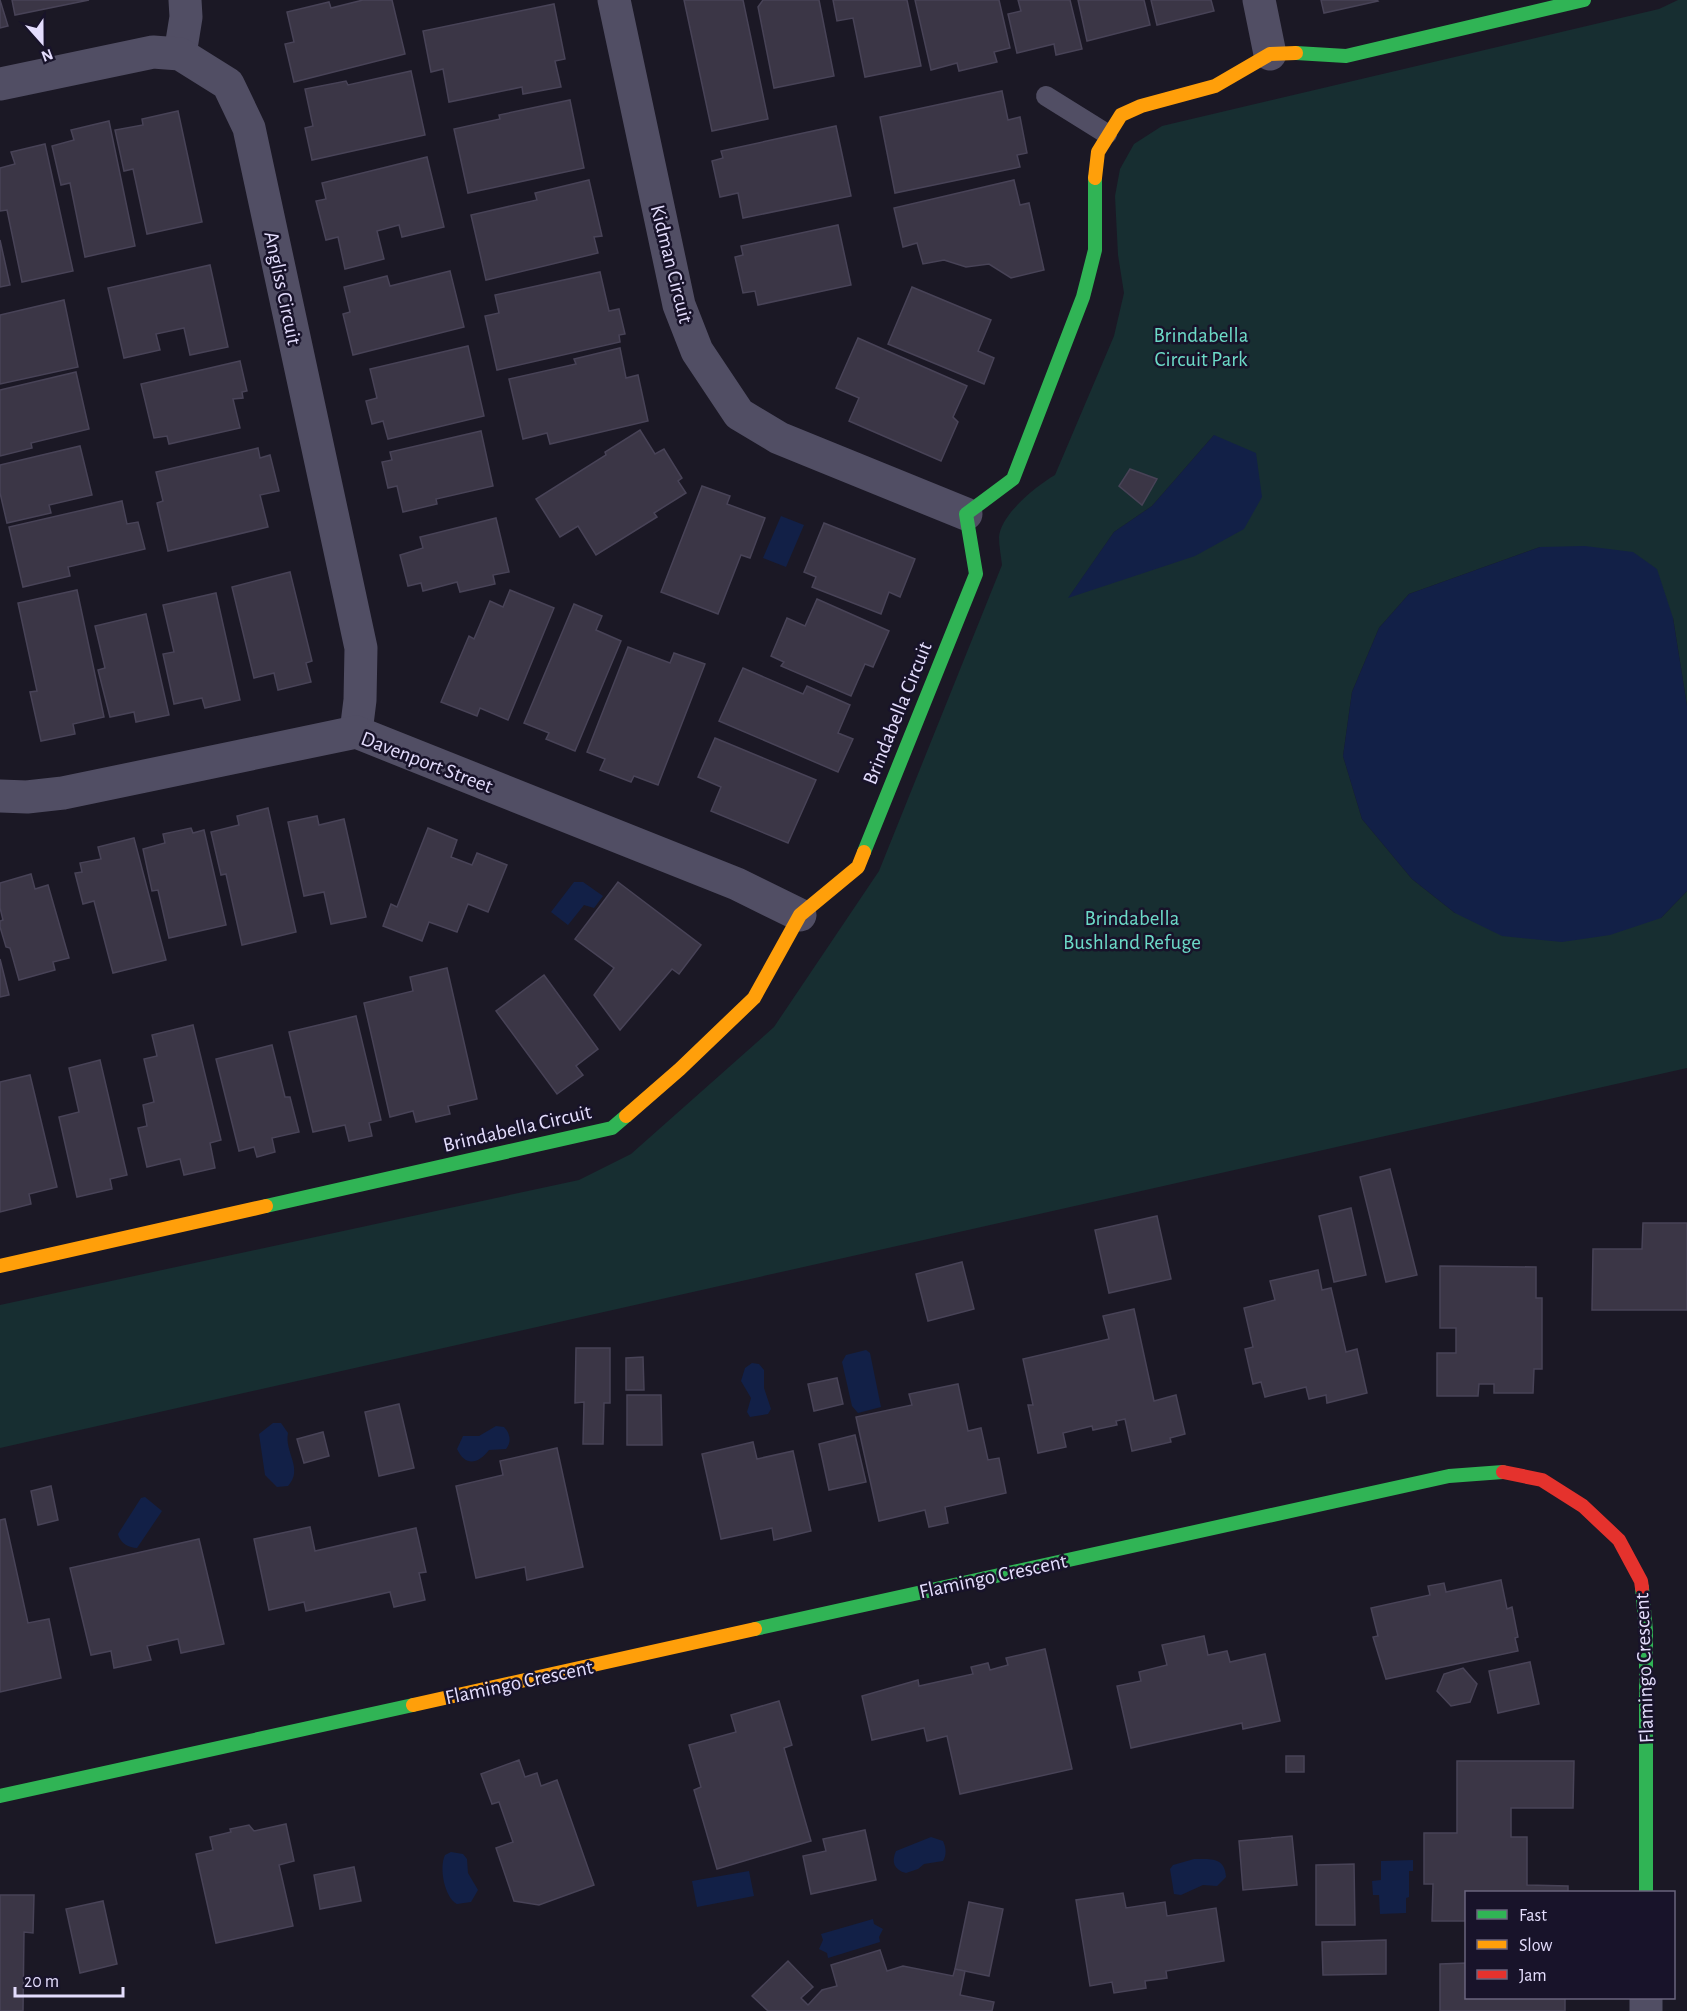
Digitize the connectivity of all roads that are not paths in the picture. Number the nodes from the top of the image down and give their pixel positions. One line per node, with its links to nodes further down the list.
1 (185, 0): 5 (street)
2 (614, 0): 10 (street, Kidman Circuit)
3 (1259, 0): 6 (street)
4 (1584, 0): 6 (street)
5 (180, 54): 7 (street, Angliss Circuit); 11 (street, Angliss Circuit)
6 (1270, 54): 9 (street)
7 (0, 84)
8 (1046, 96): 9 (lane)
9 (1107, 134): 10 (street)
10 (966, 514): 13 (street, Brindabella Circuit)
11 (356, 732): 12 (street, Davenport Street); 13 (street, Davenport Street)
12 (0, 796)
13 (800, 915): 14 (street, Brindabella Circuit)
14 (0, 1266)
15 (0, 1796): 16 (street, Flamingo Crescent)
16 (1646, 1891)

